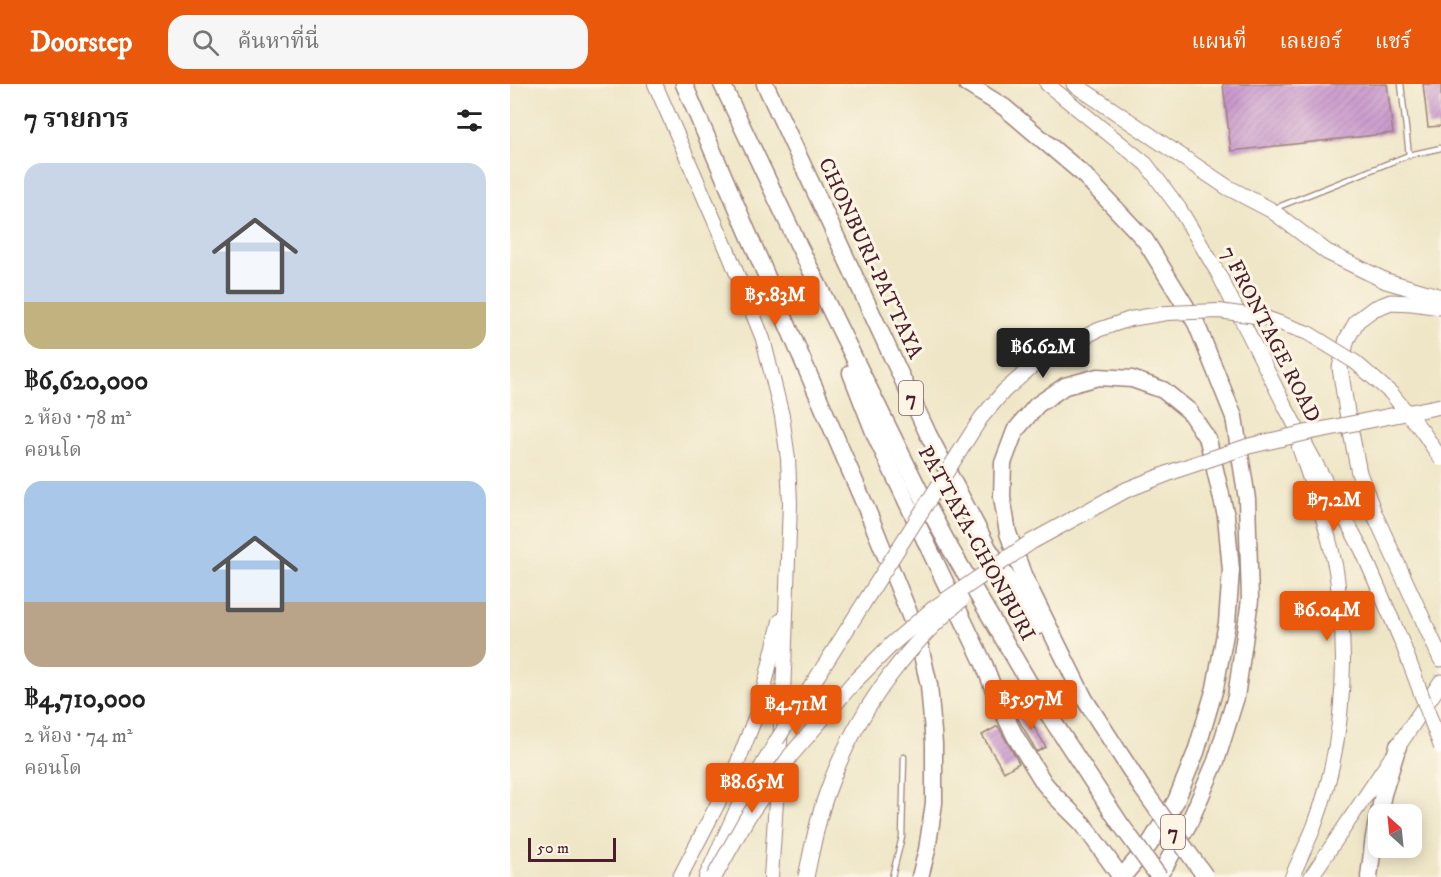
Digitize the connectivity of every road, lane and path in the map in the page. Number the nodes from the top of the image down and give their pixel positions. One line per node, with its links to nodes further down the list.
1 (655, 84): 19 (main road)
2 (684, 84): 35 (highway)
3 (722, 84): 12 (highway, PATTAYA-CHONBURI / 7)
4 (765, 84): 22 (highway, CHONBURI-PATTAYA / 7)
5 (967, 84): 37 (highway)
6 (1047, 84): 16 (main road, 7 FRONTAGE ROAD)
7 (1074, 84): 11 (main road)
8 (1401, 84): 10 (lane)
9 (1441, 148): 10 (lane)
10 (1409, 155): 11 (lane)
11 (1271, 210): 13 (main road)
12 (798, 244): 36 (highway); 37 (highway, PATTAYA-CHONBURI / 7, bridge)
13 (1441, 297)
14 (1441, 308): 20 (main road)
15 (1441, 406): 18 (main road, bridge)
16 (1286, 408): 24 (main road, 7 FRONTAGE ROAD, bridge); 38 (main road)
17 (1441, 459): 30 (main road, bridge)
18 (1032, 542): 31 (main road, bridge); 33 (main road, bridge)
19 (787, 593): 29 (main road); 32 (main road)
20 (1441, 658)
21 (1441, 682): 23 (main road)
22 (1083, 698): 28 (highway, CHONBURI-PATTAYA / 7, bridge); 36 (highway)
23 (1398, 746): 26 (highway); 39 (main road)
24 (1441, 747)
25 (904, 756): 34 (lane)
26 (1381, 804)
27 (1372, 858): 40 (highway)
28 (1205, 876)
29 (680, 877)
30 (705, 877)
31 (714, 877)
32 (771, 877)
33 (806, 877)
34 (892, 877)
35 (920, 877)
36 (1121, 877)
37 (1158, 877)
38 (1292, 877)
39 (1311, 877)
40 (1370, 877)

